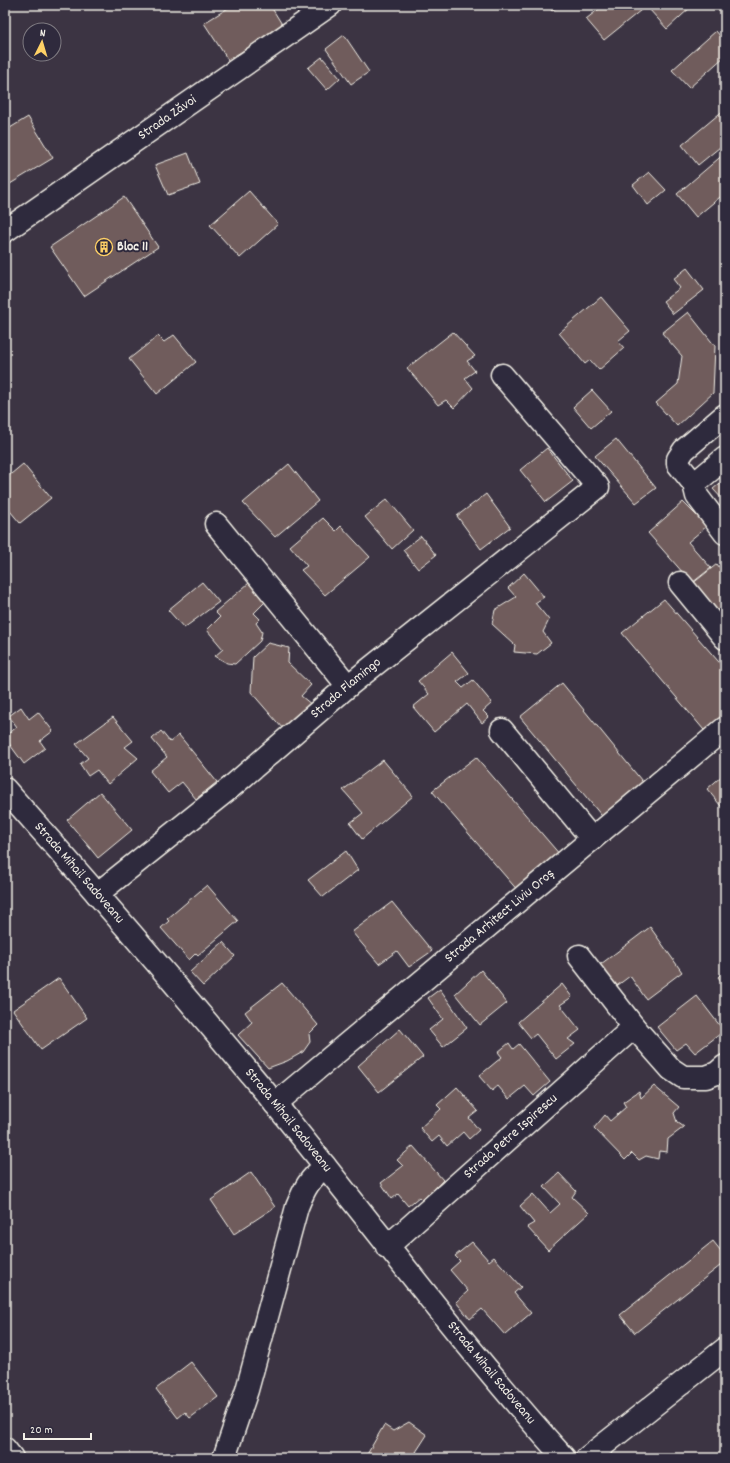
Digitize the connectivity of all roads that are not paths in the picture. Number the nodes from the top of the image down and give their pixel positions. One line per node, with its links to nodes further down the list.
1 (330, 5): 2 (street, Strada Zăvoi)
2 (5, 231)
3 (502, 375): 11 (street, Strada Flamingo)
4 (725, 415): 6 (street)
5 (725, 458): 6 (street)
6 (694, 484): 8 (street)
7 (216, 524): 11 (street)
8 (725, 533)
9 (680, 583): 10 (street)
10 (725, 638)
11 (348, 686): 16 (street, Strada Flamingo)
12 (725, 728): 15 (street, Strada Arhitect Liviu Oroș)
13 (502, 730): 15 (street)
14 (5, 789): 16 (street, Strada Mihail Sadoveanu)
15 (592, 839): 20 (street, Strada Arhitect Liviu Oroș)
16 (97, 894): 20 (street, Strada Mihail Sadoveanu)
17 (579, 956): 18 (street)
18 (634, 1027): 19 (street); 22 (street, Strada Petre Ispirescu)
19 (725, 1066)
20 (275, 1104): 21 (street, Strada Mihail Sadoveanu)
21 (325, 1166): 22 (street, Strada Mihail Sadoveanu); 26 (street)
22 (388, 1247): 27 (street, Strada Mihail Sadoveanu)
23 (725, 1349): 28 (street)
24 (5, 1449): 25 (street)
25 (12, 1458)
26 (224, 1458)
27 (564, 1458)
28 (587, 1458)

